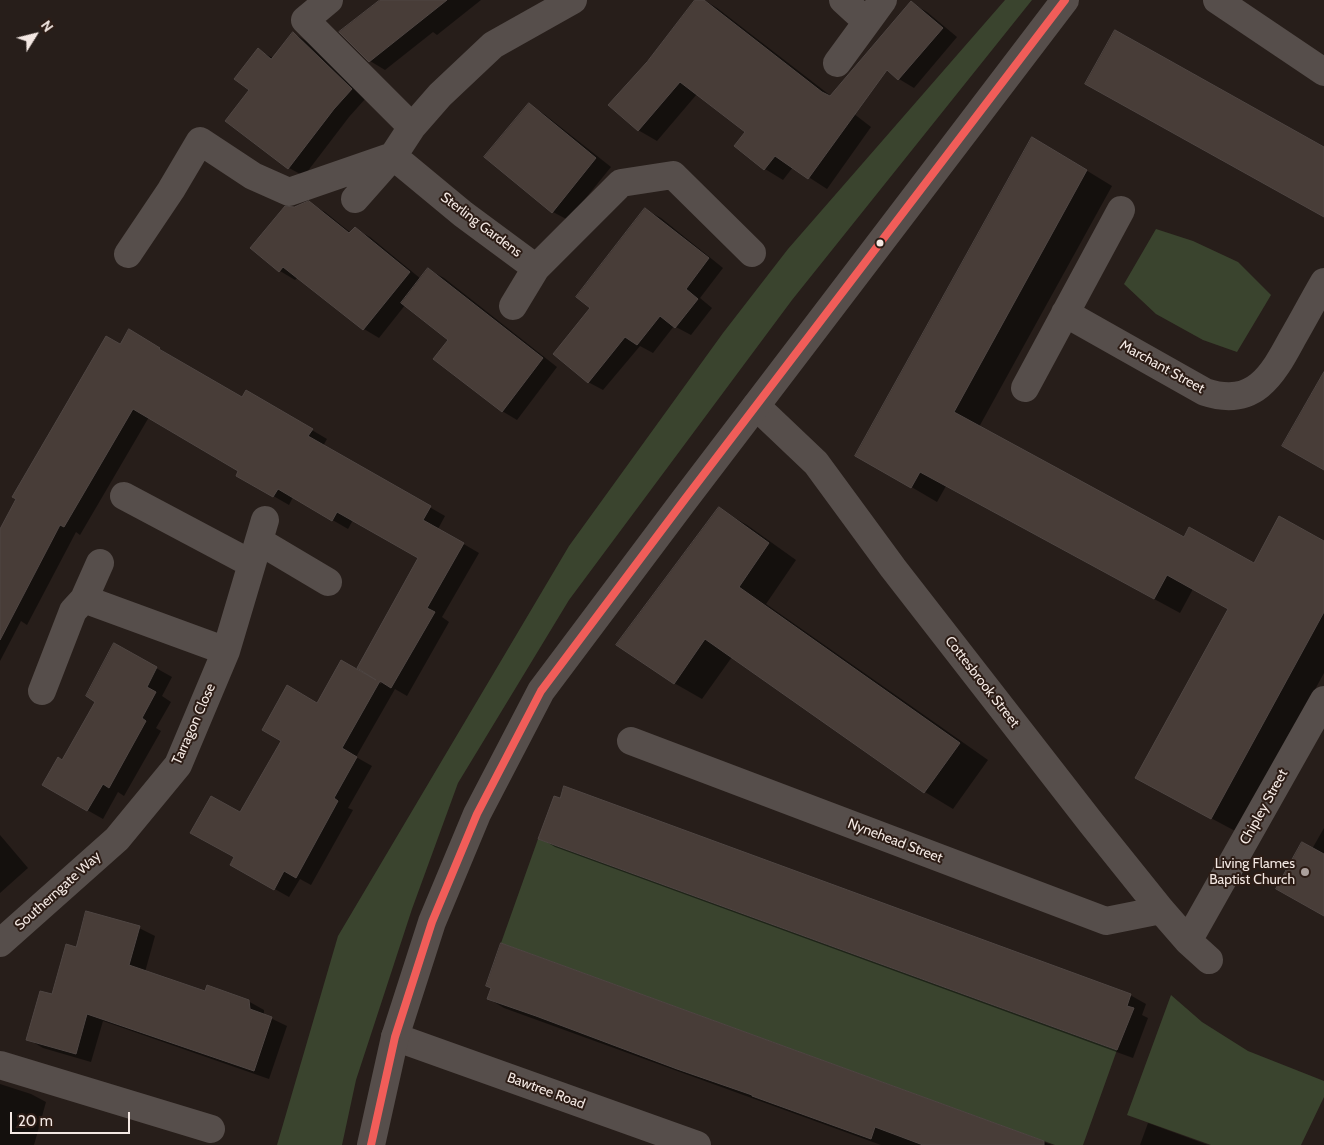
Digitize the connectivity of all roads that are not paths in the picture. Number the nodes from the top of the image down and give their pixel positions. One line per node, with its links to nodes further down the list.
1 (329, 0): 10 (street)
2 (573, 0): 10 (street)
3 (844, 0): 7 (street)
4 (884, 0): 7 (street)
5 (1065, 0): 21 (street)
6 (1217, 0): 9 (street)
7 (867, 22): 8 (street)
8 (837, 63)
9 (1324, 72)
10 (412, 127): 11 (street)
11 (393, 156): 12 (street); 15 (street); 16 (street, Sterling Gardens)
12 (355, 199)
13 (1121, 210): 19 (street)
14 (752, 253): 16 (street)
15 (128, 254)
16 (536, 268): 18 (street)
17 (1324, 282): 19 (street, Marchant Street)
18 (513, 306)
19 (1065, 314): 20 (street)
20 (1025, 388)
21 (756, 406): 32 (street, Cottesbrook Street); 36 (street)
22 (124, 496): 23 (street)
23 (258, 541): 25 (street); 27 (street, Tarragon Close)
24 (100, 563): 26 (street)
25 (328, 582)
26 (84, 599): 27 (street); 28 (street)
27 (226, 651): 31 (street, Tarragon Close)
28 (42, 691)
29 (1324, 700): 33 (street, Chipley Street)
30 (632, 741): 32 (street, Nynehead Street)
31 (117, 839): 34 (street, Southerngate Way)
32 (1161, 910): 33 (street, Cottesbrook Street)
33 (1188, 941): 35 (street, Cottesbrook Street)
34 (0, 943)
35 (1209, 960)
36 (395, 1038): 39 (street); 40 (street, Bawtree Road)
37 (0, 1064): 38 (street)
38 (211, 1128)
39 (371, 1145)
40 (697, 1145)

